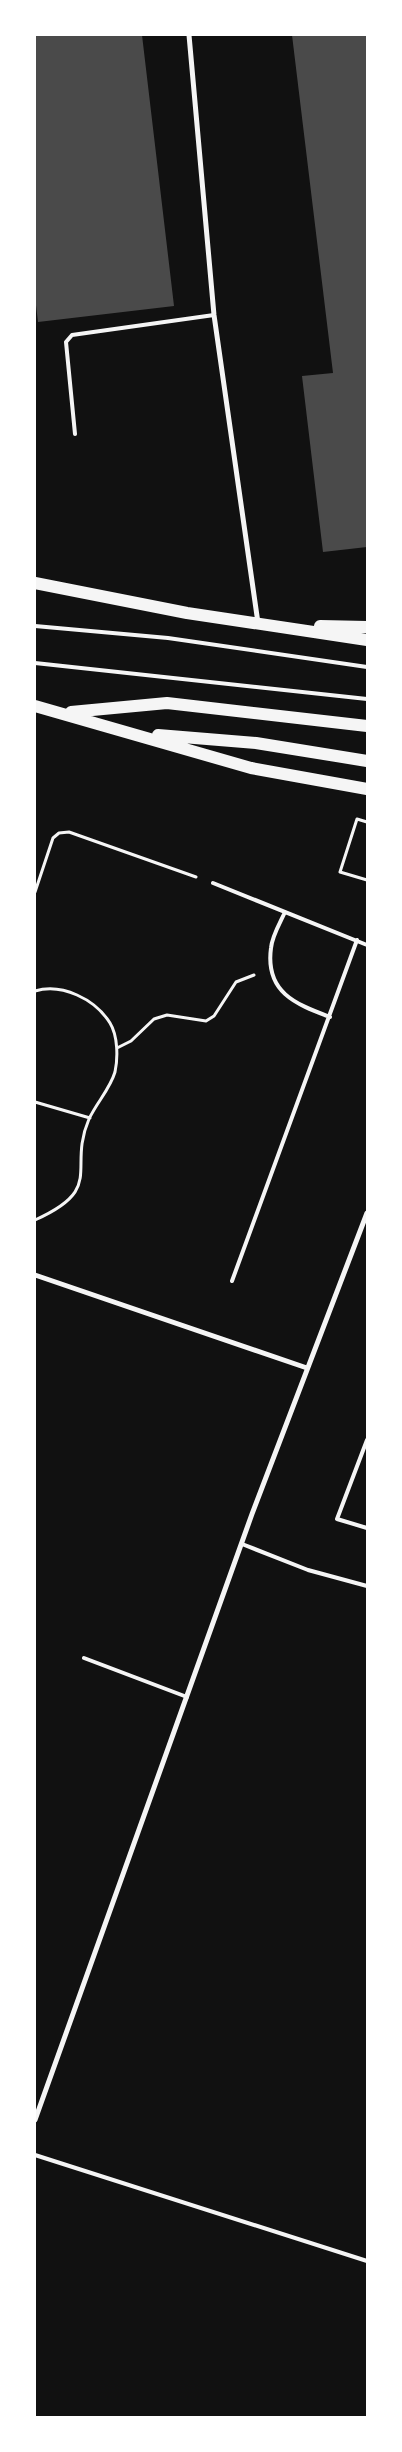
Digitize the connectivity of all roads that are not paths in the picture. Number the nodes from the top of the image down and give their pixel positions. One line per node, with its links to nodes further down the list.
1 (189, 35): 2 (street)
2 (214, 315): 3 (lane); 5 (street)
3 (75, 434)
4 (35, 583): 5 (main road)
5 (258, 623): 6 (main road)
6 (273, 625): 8 (main road); 9 (main road)
7 (35, 626): 11 (lane)
8 (367, 627)
9 (367, 640)
10 (35, 663): 12 (lane)
11 (367, 667)
12 (367, 699)
13 (35, 706): 14 (main road)
14 (63, 712): 15 (main road); 16 (main road)
15 (367, 726)
16 (133, 733): 17 (main road); 18 (main road)
17 (367, 762)
18 (367, 789)
19 (214, 883): 20 (lane)
20 (285, 912): 21 (lane); 23 (lane)
21 (357, 940): 22 (lane); 23 (lane)
22 (367, 944)
23 (330, 1017): 26 (lane)
24 (367, 1213): 27 (street)
25 (35, 1275): 27 (street)
26 (232, 1280)
27 (307, 1368): 30 (street)
28 (367, 1440): 29 (lane)
29 (367, 1528)
30 (242, 1544): 31 (lane); 33 (street)
31 (367, 1586)
32 (84, 1658): 33 (lane)
33 (187, 1697): 34 (street)
34 (36, 2112): 35 (street)
35 (35, 2120)
36 (35, 2155): 37 (lane)
37 (367, 2261)

